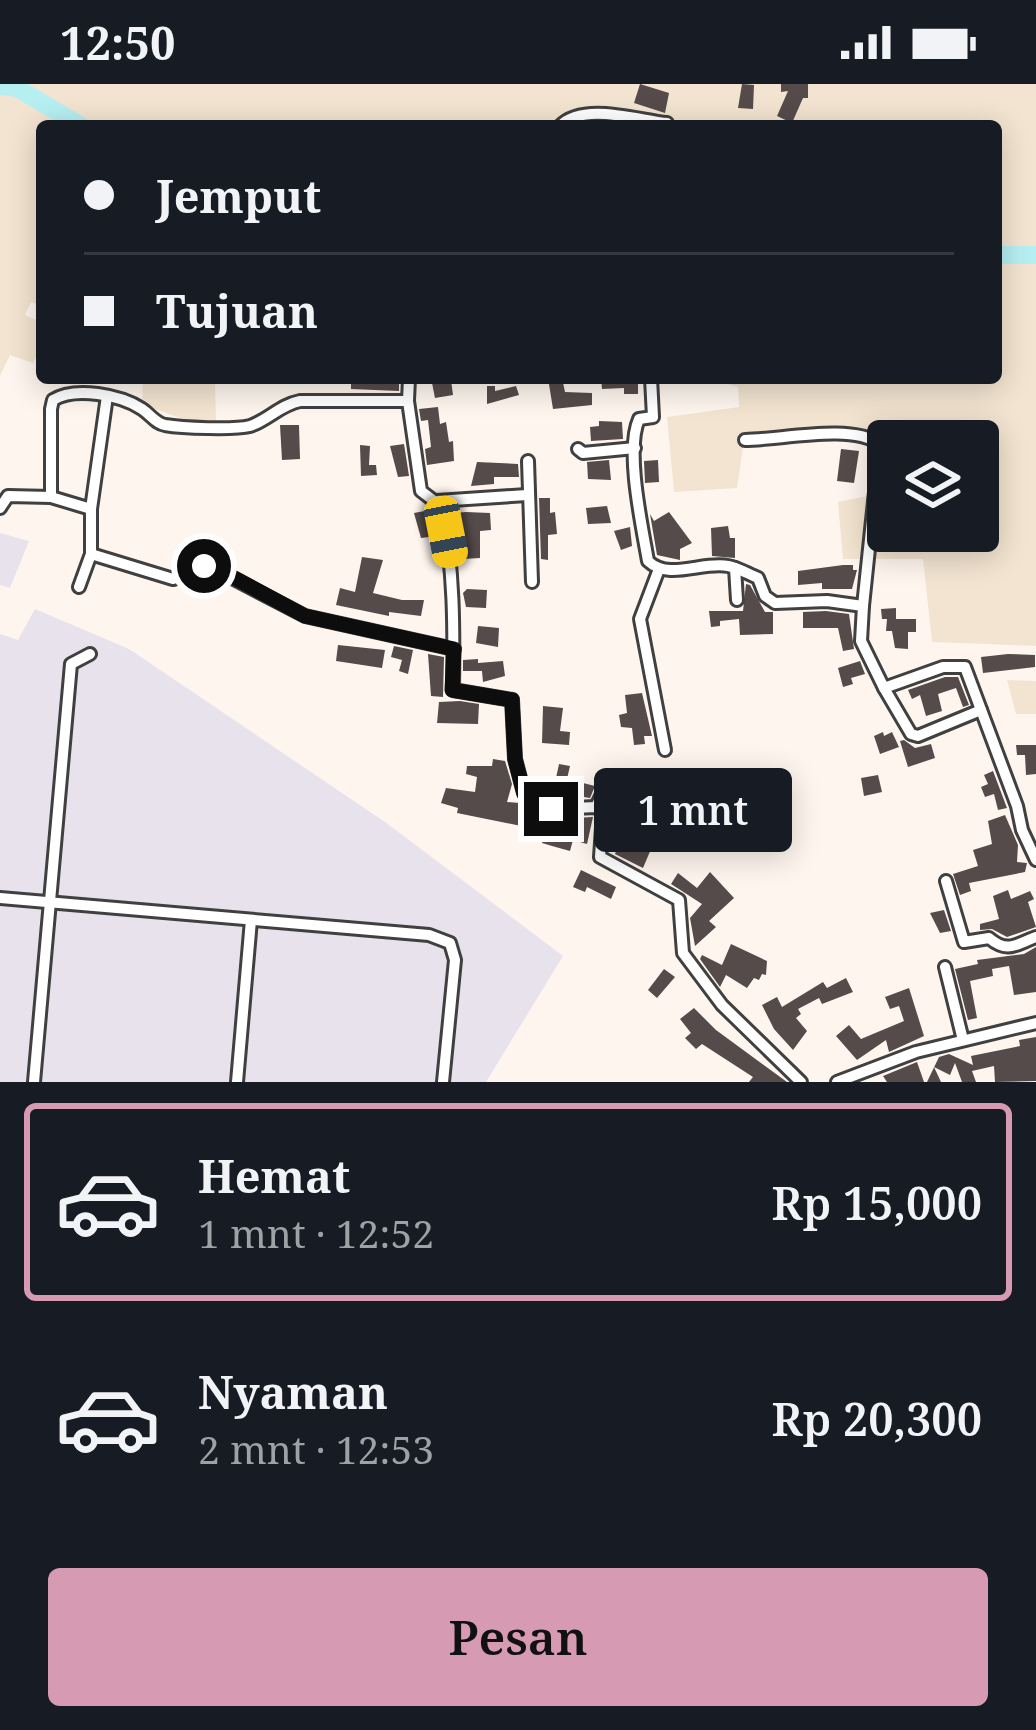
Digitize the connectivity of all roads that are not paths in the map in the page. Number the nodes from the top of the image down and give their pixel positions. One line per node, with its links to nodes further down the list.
1 (568, 120): 2 (street)
2 (636, 120)
3 (409, 384): 6 (street)
4 (651, 384): 8 (street)
5 (107, 396): 6 (street); 12 (street); 15 (street)
6 (408, 401): 13 (street)
7 (745, 440): 22 (street)
8 (635, 448): 9 (street); 18 (street)
9 (578, 449)
10 (528, 461): 11 (street)
11 (527, 495): 13 (street); 19 (street)
12 (51, 497): 14 (street); 15 (street)
13 (436, 501): 23 (street)
14 (0, 508)
15 (91, 509): 16 (street)
16 (91, 554): 20 (street); 23 (street)
17 (735, 568): 18 (street); 21 (street); 22 (street)
18 (658, 569): 27 (street)
19 (532, 581)
20 (79, 587)
21 (737, 600)
22 (863, 606): 25 (street)
23 (454, 649): 29 (street)
24 (90, 654): 33 (street)
25 (884, 688): 26 (street); 26 (street)
26 (980, 710): 30 (street)
27 (665, 750)
28 (647, 799): 29 (street)
29 (596, 807): 42 (street)
30 (1036, 860)
31 (946, 880): 35 (street)
32 (0, 898): 33 (street)
33 (50, 904): 34 (street); 39 (street)
34 (251, 920): 40 (street); 41 (street)
35 (1036, 937)
36 (945, 968): 38 (street)
37 (1036, 1023): 38 (street)
38 (963, 1040): 43 (street)
39 (34, 1082)
40 (237, 1082)
41 (443, 1082)
42 (801, 1082)
43 (837, 1082)

